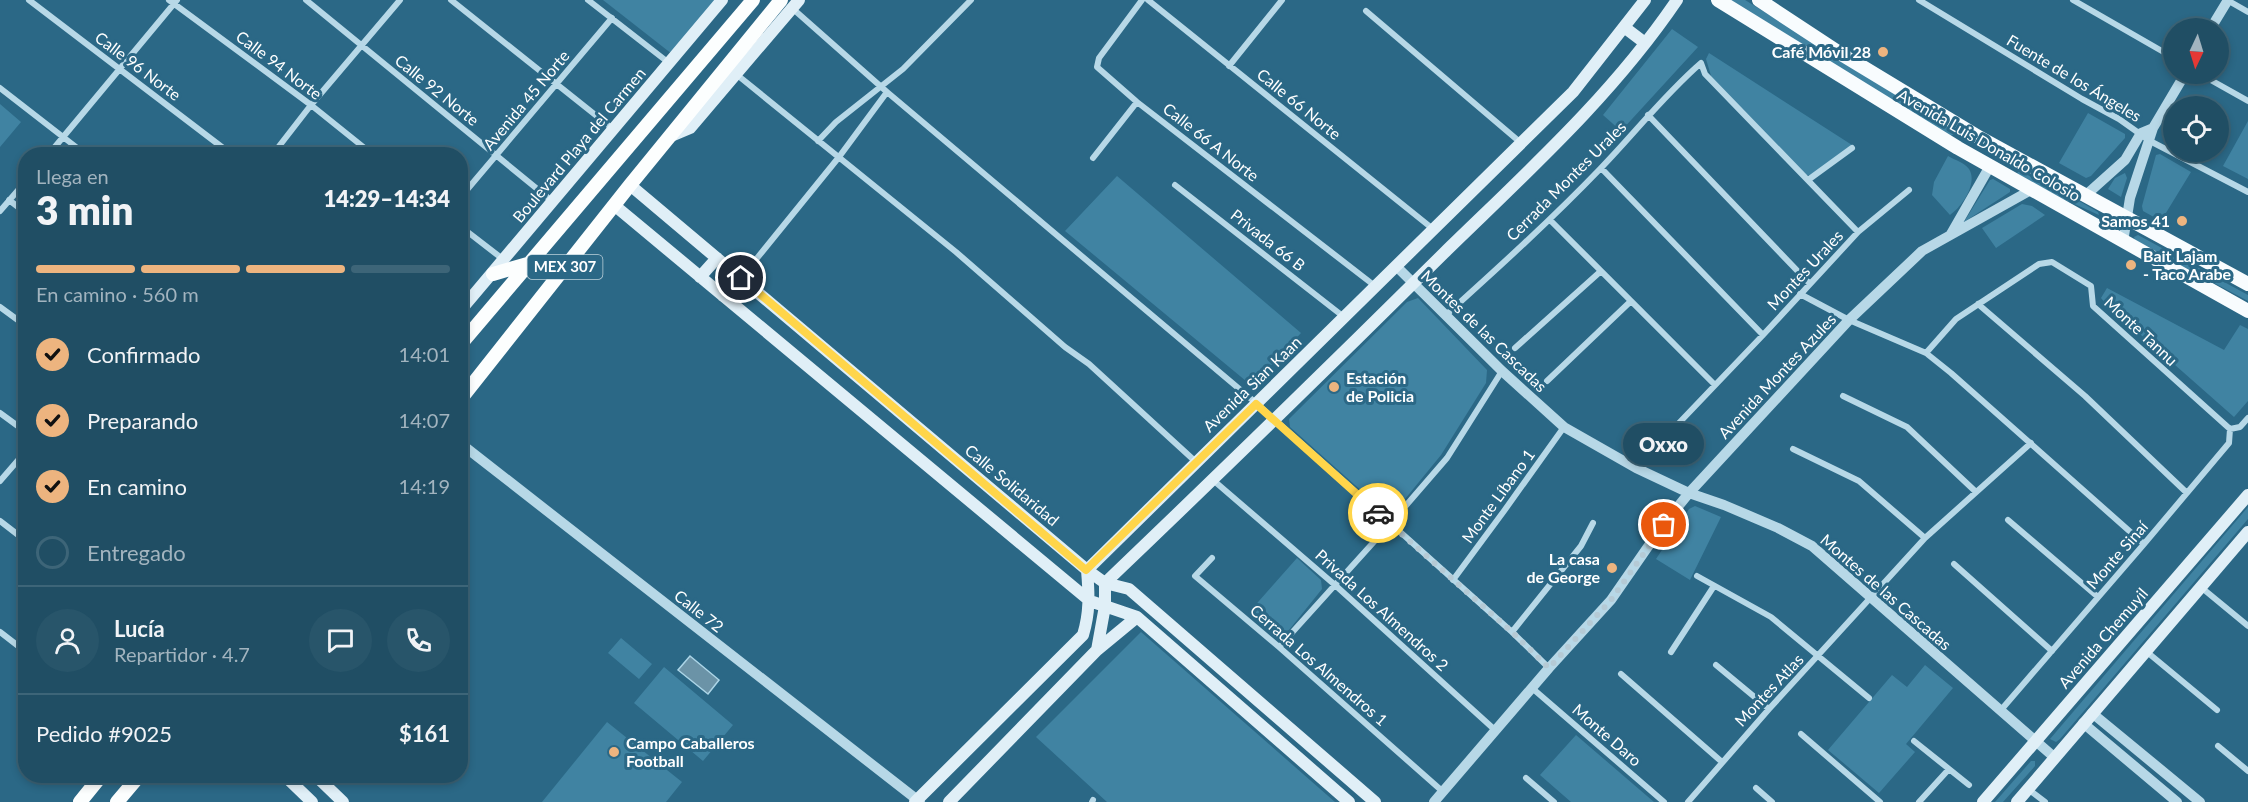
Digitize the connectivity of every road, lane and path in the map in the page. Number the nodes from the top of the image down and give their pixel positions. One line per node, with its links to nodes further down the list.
1 (29, 0): 33 (street, Calle 96 Norte)
2 (306, 0): 28 (street, Calle 92 Norte)
3 (400, 0): 28 (street)
4 (451, 0): 35 (street)
5 (588, 0): 24 (street)
6 (722, 0): 30 (main road, Boulevard Playa del Carmen)
7 (743, 0): 44 (highway)
8 (753, 0): 44 (highway, MEX 307)
9 (971, 0): 39 (street)
10 (1142, 0): 41 (street, Calle 66 A Norte)
11 (1148, 0): 32 (street, Calle 66 Norte)
12 (1282, 0): 32 (street)
13 (1645, 0): 26 (main road, Avenida Sian Kaan)
14 (1677, 0): 27 (main road)
15 (1718, 0): 58 (main road, Avenida Luis Donaldo Colosio)
16 (1759, 0): 46 (main road, Avenida Luis Donaldo Colosio)
17 (1919, 0): 48 (street, Fuente de los Ángeles)
18 (2073, 0): 29 (street)
19 (2227, 0): 23 (street); 25 (street)
20 (173, 1): 33 (street); 42 (street, Calle 94 Norte)
21 (790, 3): 34 (main road); 39 (street); 47 (highway, MEX 307)
22 (1366, 10): 51 (street)
23 (2248, 12)
24 (612, 18): 30 (street); 35 (street, Avenida 45 Norte)
25 (2217, 18)
26 (1624, 27): 27 (main road); 51 (main road, Avenida Sian Kaan)
27 (1645, 43): 94 (main road)
28 (362, 46): 42 (street); 59 (street, Calle 92 Norte)
29 (2163, 52)
30 (669, 63): 45 (main road, Boulevard Playa del Carmen)
31 (1701, 63): 43 (street, Cerrada Montes Urales); 65 (street, Montes Urales)
32 (1229, 66): 81 (street, Calle 66 Norte)
33 (120, 69): 49 (street); 54 (street, Calle 96 Norte)
34 (736, 73): 47 (main road); 50 (street)
35 (556, 84): 45 (street); 59 (street, Avenida 45 Norte)
36 (2179, 84): 48 (street)
37 (2218, 84): 40 (street)
38 (0, 88): 49 (street)
39 (884, 89): 50 (street); 60 (street); 118 (street)
40 (2248, 101)
41 (1137, 102): 61 (street); 97 (street, Calle 66 A Norte)
42 (311, 105): 55 (street); 56 (street, Calle 94 Norte)
43 (1648, 115): 64 (street, Cerrada Montes Urales); 95 (street)
44 (655, 117): 88 (highway, MEX 307)
45 (614, 129): 75 (main road, Boulevard Playa del Carmen)
46 (1968, 130): 58 (main road); 62 (main road, Avenida Luis Donaldo Colosio)
47 (671, 136): 66 (highway, MEX 307)
48 (2146, 137): 72 (street, Fuente de los Ángeles); 73 (street); 79 (street)
49 (64, 139): 52 (street); 53 (street)
50 (818, 141): 60 (street)
51 (1521, 143): 81 (main road, Avenida Sian Kaan)
52 (56, 147)
53 (75, 147)
54 (222, 147)
55 (278, 147)
56 (363, 147)
57 (1852, 147): 65 (street)
58 (1958, 148): 63 (main road, Avenida Luis Donaldo Colosio)
59 (497, 156): 68 (street, Avenida 45 Norte); 75 (street, Calle 92 Norte)
60 (839, 157): 93 (street); 129 (street)
61 (1093, 158)
62 (2020, 160): 63 (main road); 73 (main road, Avenida Luis Donaldo Colosio)
63 (1990, 166): 69 (main road, Avenida Luis Donaldo Colosio); 84 (street)
64 (1601, 168): 80 (street, Cerrada Montes Urales); 109 (street)
65 (1808, 180): 83 (street, Montes Urales)
66 (630, 185): 76 (highway, MEX 307); 86 (main road, Calle Solidaridad)
67 (1175, 186): 106 (street, Privada 66 B)
68 (468, 189)
69 (2031, 189): 84 (street, Avenida Montes Azules); 85 (main road, Avenida Luis Donaldo Colosio)
70 (18, 190): 74 (street)
71 (1909, 190): 83 (street)
72 (2248, 192)
73 (2086, 195): 79 (main road, Avenida Luis Donaldo Colosio)
74 (9, 200): 77 (street); 78 (street)
75 (552, 201): 87 (main road, Boulevard Playa del Carmen)
76 (614, 205): 92 (main road); 116 (highway, MEX 307)
77 (18, 207)
78 (0, 211)
79 (2127, 218): 85 (street); 96 (main road, Avenida Luis Donaldo Colosio)
80 (1550, 220): 90 (street); 105 (street, Cerrada Montes Urales)
81 (1433, 229): 89 (main road, Avenida Sian Kaan)
82 (468, 232): 87 (street)
83 (1858, 232): 95 (street, Montes Urales)
84 (1950, 235): 108 (street, Avenida Montes Azules)
85 (2123, 242): 104 (main road, Avenida Luis Donaldo Colosio)
86 (717, 258): 92 (main road); 93 (main road, Calle Solidaridad)
87 (505, 261): 91 (main road, Boulevard Playa del Carmen)
88 (531, 263): 91 (highway); 110 (highway, MEX 307)
89 (1396, 266): 94 (street, Montes de las Cascadas); 97 (main road, Avenida Sian Kaan)
90 (1601, 271): 100 (street); 111 (street)
91 (493, 274): 101 (main road, Boulevard Playa del Carmen)
92 (700, 277): 99 (main road)
93 (741, 278): 99 (main road); 147 (main road, Calle Solidaridad)
94 (1414, 283): 105 (street, Montes de las Cascadas); 121 (main road)
95 (1810, 284): 98 (street, Montes Urales)
96 (2248, 284)
97 (1375, 286): 106 (main road, Avenida Sian Kaan)
98 (1800, 294): 108 (street); 109 (street, Montes Urales)
99 (723, 296): 156 (main road)
100 (1631, 301): 114 (street); 115 (street)
101 (468, 302)
102 (1978, 304): 112 (street, Monte Tannu); 124 (street, Monte Tannu); 134 (street)
103 (0, 307): 107 (street)
104 (2248, 311)
105 (1447, 314): 113 (street, Montes de las Cascadas)
106 (1344, 316): 118 (main road, Avenida Sian Kaan)
107 (18, 320)
108 (1850, 320): 112 (street); 135 (street, Avenida Montes Azules)
109 (1763, 335): 115 (street, Montes Urales)
110 (468, 336)
111 (1515, 348)
112 (1926, 353): 125 (street)
113 (1502, 371): 123 (street, Montes de las Cascadas); 139 (street)
114 (1547, 381)
115 (1715, 385): 130 (street, Montes Urales)
116 (468, 390)
117 (1843, 396): 133 (street)
118 (1256, 404): 121 (street); 129 (main road, Avenida Sian Kaan)
119 (0, 412): 122 (street)
120 (2248, 418): 124 (street)
121 (1275, 420): 131 (main road); 139 (street)
122 (18, 426)
123 (1564, 427): 130 (street, Montes de las Cascadas); 149 (street, Monte Líbano 1)
124 (2230, 429): 134 (street, Monte Sinaí)
125 (2031, 443): 133 (street); 144 (street)
126 (468, 449): 197 (street, Calle 72)
127 (1793, 449): 143 (street)
128 (18, 460): 132 (street)
129 (1196, 462): 147 (main road, Avenida Sian Kaan)
130 (1635, 468): 135 (street, Montes de las Cascadas)
131 (1213, 480): 150 (main road); 151 (street, Privada Los Almendros 2)
132 (0, 481)
133 (1976, 492): 143 (street)
134 (2187, 493): 144 (street, Monte Sinaí)
135 (1689, 494): 154 (street, Montes de las Cascadas); 170 (street, Avenida Montes Azules)
136 (2248, 495): 182 (main road, Avenida Chemuyil)
137 (2008, 520): 155 (street)
138 (0, 521): 142 (street)
139 (1390, 524): 149 (street); 151 (street)
140 (1593, 524): 161 (street)
141 (2248, 532): 153 (main road)
142 (18, 535)
143 (1925, 538): 154 (street)
144 (2144, 544): 155 (street, Monte Sinaí)
145 (1212, 558): 163 (street, Cerrada Los Almendros 1)
146 (1954, 564): 165 (street)
147 (1086, 570): 150 (main road, Calle Solidaridad); 156 (main road)
148 (1697, 576): 152 (street)
149 (1453, 580): 161 (street)
150 (1106, 583): 157 (main road); 204 (main road, Calle Solidaridad)
151 (1335, 585): 163 (street); 179 (street, Privada Los Almendros 2)
152 (1714, 586): 166 (street); 168 (street)
153 (2202, 588): 159 (street); 167 (main road)
154 (1871, 597): 168 (street, Montes Atlas); 175 (street, Montes de las Cascadas)
155 (2098, 597): 165 (street, Monte Sinaí)
156 (1090, 601): 157 (main road); 197 (main road)
157 (1105, 606): 158 (main road); 164 (main road)
158 (1137, 617): 164 (main road); 203 (main road)
159 (2248, 626)
160 (0, 632): 162 (street)
161 (1512, 632): 170 (street)
162 (18, 646)
163 (1279, 647): 196 (street, Cerrada Los Almendros 1)
164 (1097, 650): 202 (main road)
165 (2052, 651): 175 (street, Monte Sinaí)
166 (1671, 652)
167 (2147, 652): 176 (street); 177 (main road)
168 (1819, 656): 173 (street); 174 (street, Montes Atlas)
169 (1716, 665): 174 (street)
170 (1549, 668): 172 (street, Avenida Montes Azules)
171 (1621, 674): 185 (street)
172 (1532, 688): 179 (street, Avenida Montes Azules); 207 (street, Monte Daro)
173 (1869, 698)
174 (1769, 709): 185 (street, Montes Atlas)
175 (2001, 710): 182 (street, Montes de las Cascadas)
176 (2217, 710)
177 (2092, 713): 178 (main road); 216 (street)
178 (2083, 723): 184 (main road); 215 (street)
179 (1495, 730): 196 (street, Avenida Montes Azules)
180 (1801, 734): 210 (street)
181 (1914, 741): 186 (street)
182 (2036, 742): 184 (street, Montes de las Cascadas); 212 (main road, Avenida Chemuyil)
183 (2218, 746): 187 (street)
184 (2054, 757): 195 (main road)
185 (1722, 762): 208 (street, Montes Atlas)
186 (1949, 769): 193 (street); 211 (street)
187 (2248, 771)
188 (1526, 777): 206 (street)
189 (95, 783): 198 (highway)
190 (133, 783): 199 (highway)
191 (292, 783): 200 (main road)
192 (323, 783): 201 (main road)
193 (1969, 785)
194 (1756, 788): 209 (street)
195 (2028, 789): 213 (main road); 214 (street)
196 (1442, 790): 205 (street, Avenida Montes Azules)
197 (918, 801)
198 (80, 802)
199 (117, 802)
200 (312, 802)
201 (343, 802)
202 (949, 802)
203 (1349, 802)
204 (1375, 802)
205 (1434, 802)
206 (1554, 802)
207 (1664, 802)
208 (1688, 802)
209 (1772, 802)
210 (1880, 802)
211 (1919, 802)
212 (1983, 802)
213 (2017, 802)
214 (2045, 802)
215 (2177, 802)
216 (2200, 802)

